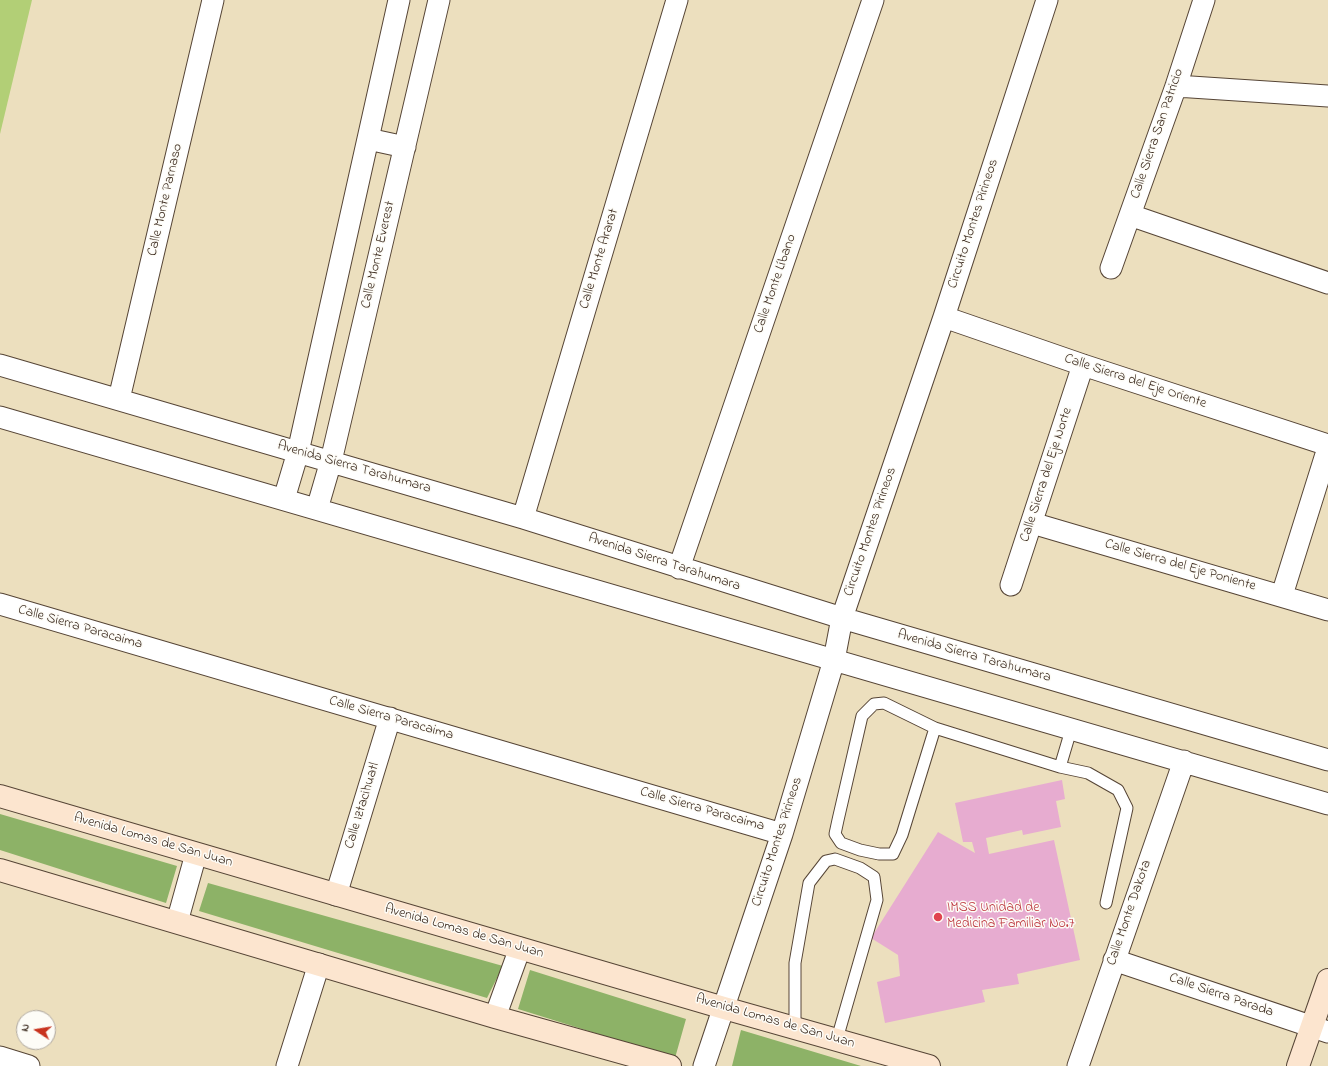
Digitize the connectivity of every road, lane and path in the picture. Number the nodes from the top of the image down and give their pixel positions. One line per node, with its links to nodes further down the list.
1 (213, 0): 18 (street, Calle Monte Parnaso)
2 (399, 0): 10 (street)
3 (439, 0): 11 (street, Calle Monte Everest)
4 (677, 0): 26 (street, Calle Monte Ararat)
5 (873, 0): 28 (street, Calle Monte Líbano)
6 (1047, 0): 15 (street, Circuito Montes Pirineos)
7 (1204, 0): 8 (street, Calle Sierra San Patricio)
8 (1176, 86): 9 (street); 12 (street, Calle Sierra San Patricio)
9 (1328, 96)
10 (368, 139): 11 (street); 22 (street)
11 (405, 147): 23 (street, Calle Monte Everest)
12 (1130, 214): 13 (street, Calle Sierra San Patricio); 14 (street)
13 (1111, 268)
14 (1328, 283)
15 (944, 317): 17 (street, Calle Sierra del Eje Oriente); 33 (street, Circuito Montes Pirineos)
16 (0, 365): 18 (street, Avenida Sierra Tarahumara)
17 (1083, 365): 20 (street, Calle Sierra del Eje Oriente); 27 (street, Calle Sierra del Eje Norte)
18 (119, 399): 22 (street, Avenida Sierra Tarahumara)
19 (1, 421): 24 (street)
20 (1328, 445)
21 (1328, 448): 30 (street)
22 (298, 452): 23 (street, Avenida Sierra Tarahumara); 24 (street)
23 (331, 462): 25 (street, Calle Monte Everest); 26 (street, Avenida Sierra Tarahumara)
24 (284, 499): 25 (street)
25 (317, 509): 34 (street)
26 (523, 518): 28 (street, Avenida Sierra Tarahumara)
27 (1032, 523): 29 (street, Calle Sierra del Eje Norte); 30 (street, Calle Sierra del Eje Poniente)
28 (678, 568): 33 (street, Avenida Sierra Tarahumara)
29 (1011, 585)
30 (1282, 595): 32 (street, Calle Sierra del Eje Poniente)
31 (0, 604): 35 (street, Calle Sierra Paracaima)
32 (1328, 610)
33 (842, 618): 34 (street, Circuito Montes Pirineos); 38 (street, Avenida Sierra Tarahumara)
34 (834, 660): 37 (street); 43 (street, Circuito Montes Pirineos)
35 (390, 718): 43 (street, Calle Sierra Paracaima); 46 (street, Calle Iztacihuatl)
36 (935, 728): 36 (lane); 40 (lane)
37 (1071, 730): 39 (street); 40 (lane)
38 (1328, 760)
39 (1184, 762): 42 (street); 50 (street, Calle Monte Dakota)
40 (1060, 767): 47 (lane)
41 (0, 796): 44 (street, Avenida Lomas de San Juan)
42 (1328, 804)
43 (782, 834): 53 (street, Circuito Montes Pirineos)
44 (196, 854): 46 (street, Avenida Lomas de San Juan); 48 (street)
45 (0, 870): 48 (street)
46 (336, 895): 49 (street, Avenida Lomas de San Juan)
47 (1106, 903)
48 (177, 922): 51 (street)
49 (520, 948): 53 (street, Avenida Lomas de San Juan); 54 (street)
50 (1114, 960): 56 (street, Calle Sierra Parada); 64 (street, Calle Monte Dakota)
51 (319, 964): 54 (street); 60 (street)
52 (1328, 980): 56 (street)
53 (724, 1008): 55 (street, Avenida Lomas de San Juan); 62 (street, Circuito Montes Pirineos)
54 (495, 1017): 61 (street)
55 (795, 1028): 57 (street, Avenida Lomas de San Juan); 57 (lane)
56 (1320, 1030): 65 (street)
57 (837, 1039): 63 (street, Avenida Lomas de San Juan)
58 (0, 1057): 59 (street)
59 (29, 1066)
60 (287, 1066)
61 (670, 1066)
62 (704, 1066)
63 (929, 1066)
64 (1078, 1066)
65 (1298, 1066)

